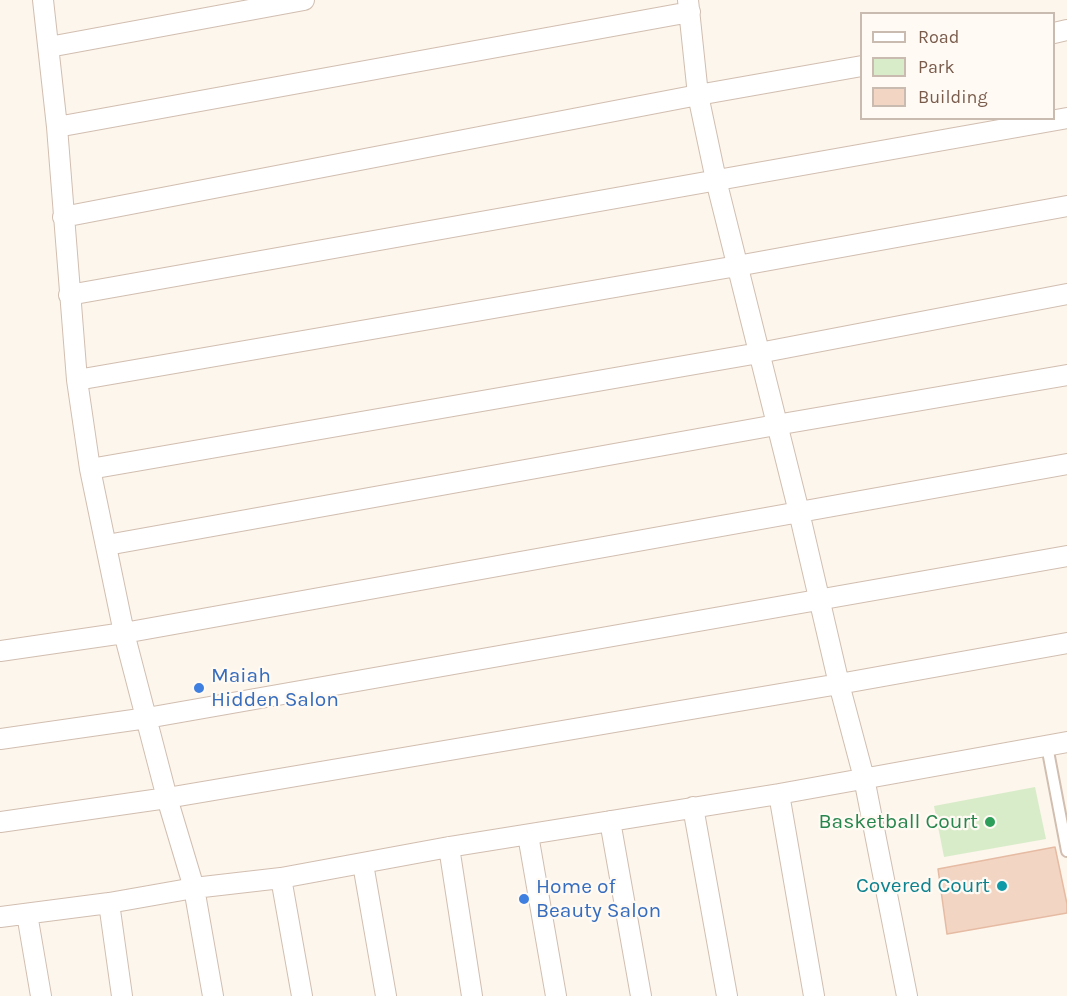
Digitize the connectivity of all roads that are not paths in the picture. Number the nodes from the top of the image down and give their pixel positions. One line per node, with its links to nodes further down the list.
1 (43, 0): 4 (street)
2 (304, 0): 4 (street)
3 (689, 6): 6 (street); 8 (street)
4 (49, 47): 8 (street)
5 (860, 66): 6 (street)
6 (698, 95): 9 (street); 11 (street)
7 (1067, 118): 9 (street)
8 (57, 127): 11 (street)
9 (716, 180): 12 (street); 14 (street)
10 (1067, 206): 12 (street)
11 (63, 217): 14 (street)
12 (738, 266): 15 (street); 17 (street)
13 (1067, 294): 15 (street)
14 (69, 295): 17 (street)
15 (759, 353): 18 (street); 20 (street)
16 (1067, 375): 18 (street)
17 (76, 380): 20 (street)
18 (776, 425): 21 (street); 22 (street)
19 (1067, 464): 21 (street)
20 (90, 469): 22 (street)
21 (799, 512): 24 (street); 25 (street)
22 (107, 545): 25 (street)
23 (1067, 556): 24 (street)
24 (820, 600): 28 (street); 29 (street)
25 (124, 633): 27 (street); 29 (street)
26 (1067, 643): 28 (street)
27 (0, 651)
28 (839, 684): 33 (street); 35 (street)
29 (147, 718): 30 (street); 35 (street)
30 (0, 739)
31 (1067, 742): 32 (street)
32 (1047, 746): 33 (street); 41 (lane)
33 (864, 778): 34 (street); 58 (street)
34 (779, 794): 36 (street); 57 (street)
35 (167, 798): 38 (street); 44 (street)
36 (693, 807): 37 (street); 56 (street)
37 (610, 821): 39 (street); 55 (street)
38 (0, 822)
39 (528, 835): 40 (street); 54 (street)
40 (448, 847): 42 (street); 53 (street)
41 (1067, 851)
42 (363, 864): 43 (street); 52 (street)
43 (281, 879): 44 (street); 51 (street)
44 (194, 888): 45 (street); 50 (street)
45 (109, 903): 46 (street); 49 (street)
46 (27, 914): 47 (street); 48 (street)
47 (0, 917)
48 (40, 996)
49 (122, 996)
50 (213, 996)
51 (302, 996)
52 (386, 996)
53 (472, 996)
54 (556, 996)
55 (641, 996)
56 (727, 996)
57 (814, 996)
58 (907, 996)

